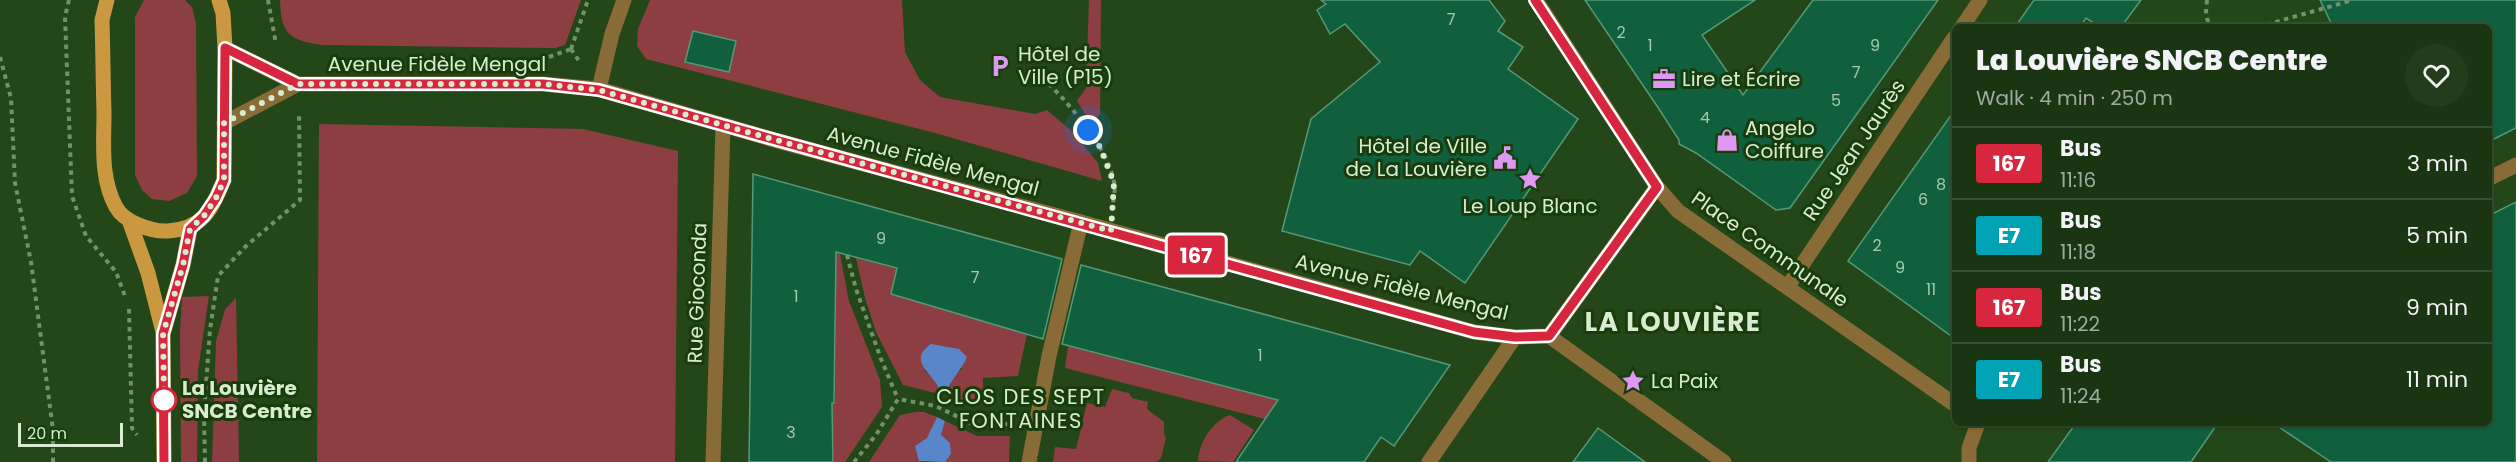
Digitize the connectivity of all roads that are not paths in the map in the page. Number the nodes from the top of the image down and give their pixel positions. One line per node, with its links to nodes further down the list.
1 (107, 0): 16 (main road)
2 (219, 0): 8 (main road)
3 (624, 0): 10 (street)
4 (1536, 0): 15 (street, Place Communale)
5 (1980, 0): 6 (street)
6 (1964, 24)
7 (1952, 41): 19 (street, Rue Jean Jaurès)
8 (225, 48): 9 (street, Avenue Fidèle Mengal); 11 (main road)
9 (298, 84): 10 (street, Avenue Fidèle Mengal); 11 (street, Avenue Fidèle Mengal)
10 (599, 90): 12 (street, Avenue Fidèle Mengal)
11 (224, 123): 18 (main road)
12 (723, 126): 17 (street, Avenue Fidèle Mengal); 26 (street, Rue Gioconda)
13 (2516, 165): 14 (street)
14 (2492, 177)
15 (1657, 187): 19 (street, Place Communale); 21 (street)
16 (129, 220): 18 (main road); 20 (main road)
17 (1081, 222): 22 (street, Avenue Fidèle Mengal); 27 (street)
18 (190, 229): 20 (main road)
19 (1788, 286): 23 (street, Place Communale)
20 (163, 334): 25 (main road)
21 (1549, 336): 22 (street, Avenue Fidèle Mengal); 29 (street)
22 (1515, 337): 28 (street)
23 (1952, 403)
24 (1976, 426): 30 (street)
25 (164, 462)
26 (713, 462)
27 (1029, 462)
28 (1429, 462)
29 (1724, 462)
30 (1969, 462)

